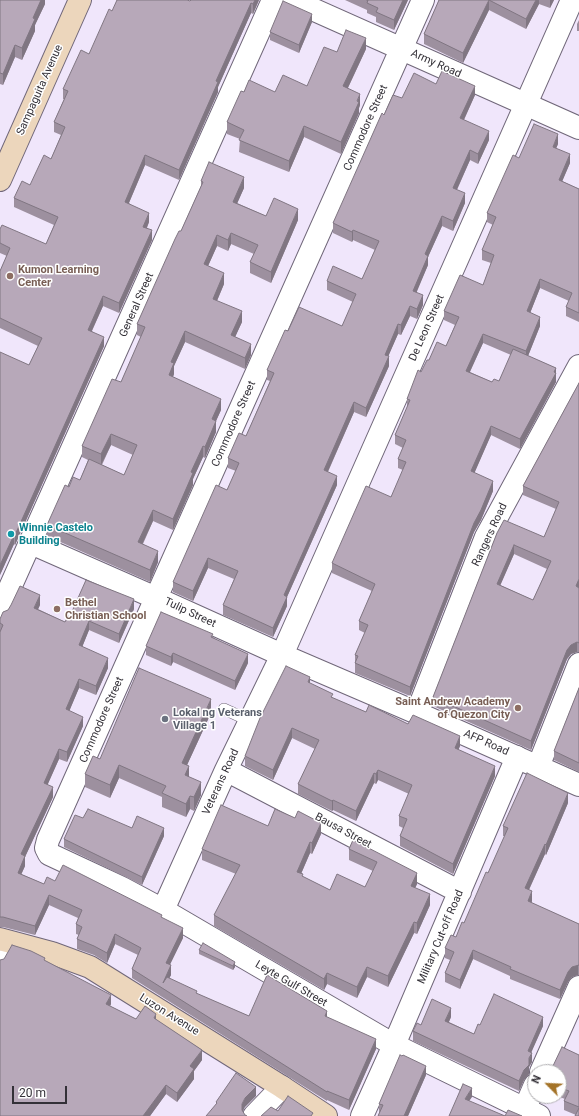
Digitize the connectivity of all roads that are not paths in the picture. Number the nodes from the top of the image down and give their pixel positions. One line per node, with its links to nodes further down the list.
1 (80, 0): 9 (main road, Sampaguita Avenue)
2 (273, 0): 11 (street, General Street)
3 (292, 0): 6 (street, Army Road)
4 (423, 0): 6 (street, Commodore Street)
5 (572, 0): 7 (street, De Leon Street)
6 (401, 49): 7 (street, Army Road); 12 (street, Commodore Street)
7 (526, 104): 8 (street, Army Road); 14 (street, De Leon Street)
8 (579, 128)
9 (0, 180)
10 (579, 366): 17 (street, Rangers Road)
11 (31, 542): 12 (street, Tulip Street); 13 (street, General Street)
12 (156, 598): 14 (street, Tulip Street); 23 (street, Commodore Street)
13 (0, 610)
14 (282, 655): 17 (street, AFP Road); 18 (street, Veterans Road)
15 (579, 664): 20 (street)
16 (224, 709): 18 (lane)
17 (417, 713): 19 (street, AFP Road)
18 (250, 721): 21 (street, Veterans Road)
19 (517, 757): 20 (street, AFP Road); 24 (street, Military Cut-off Road)
20 (538, 767): 22 (street, AFP Road)
21 (226, 770): 24 (street, Bausa Street); 25 (street, Veterans Road)
22 (579, 785)
23 (46, 848): 25 (street, Leyte Gulf Street)
24 (460, 892): 29 (street, Military Cut-off Road)
25 (163, 910): 29 (street, Leyte Gulf Street)
26 (5, 940): 27 (lane); 31 (main road, Luzon Avenue)
27 (0, 963)
28 (579, 987): 30 (street)
29 (394, 1045): 32 (street, Leyte Gulf Street); 35 (street, Military Cut-off Road)
30 (545, 1064)
31 (282, 1087): 33 (street); 34 (main road, Luzon Avenue)
32 (532, 1112)
33 (254, 1116)
34 (326, 1116)
35 (362, 1116)

